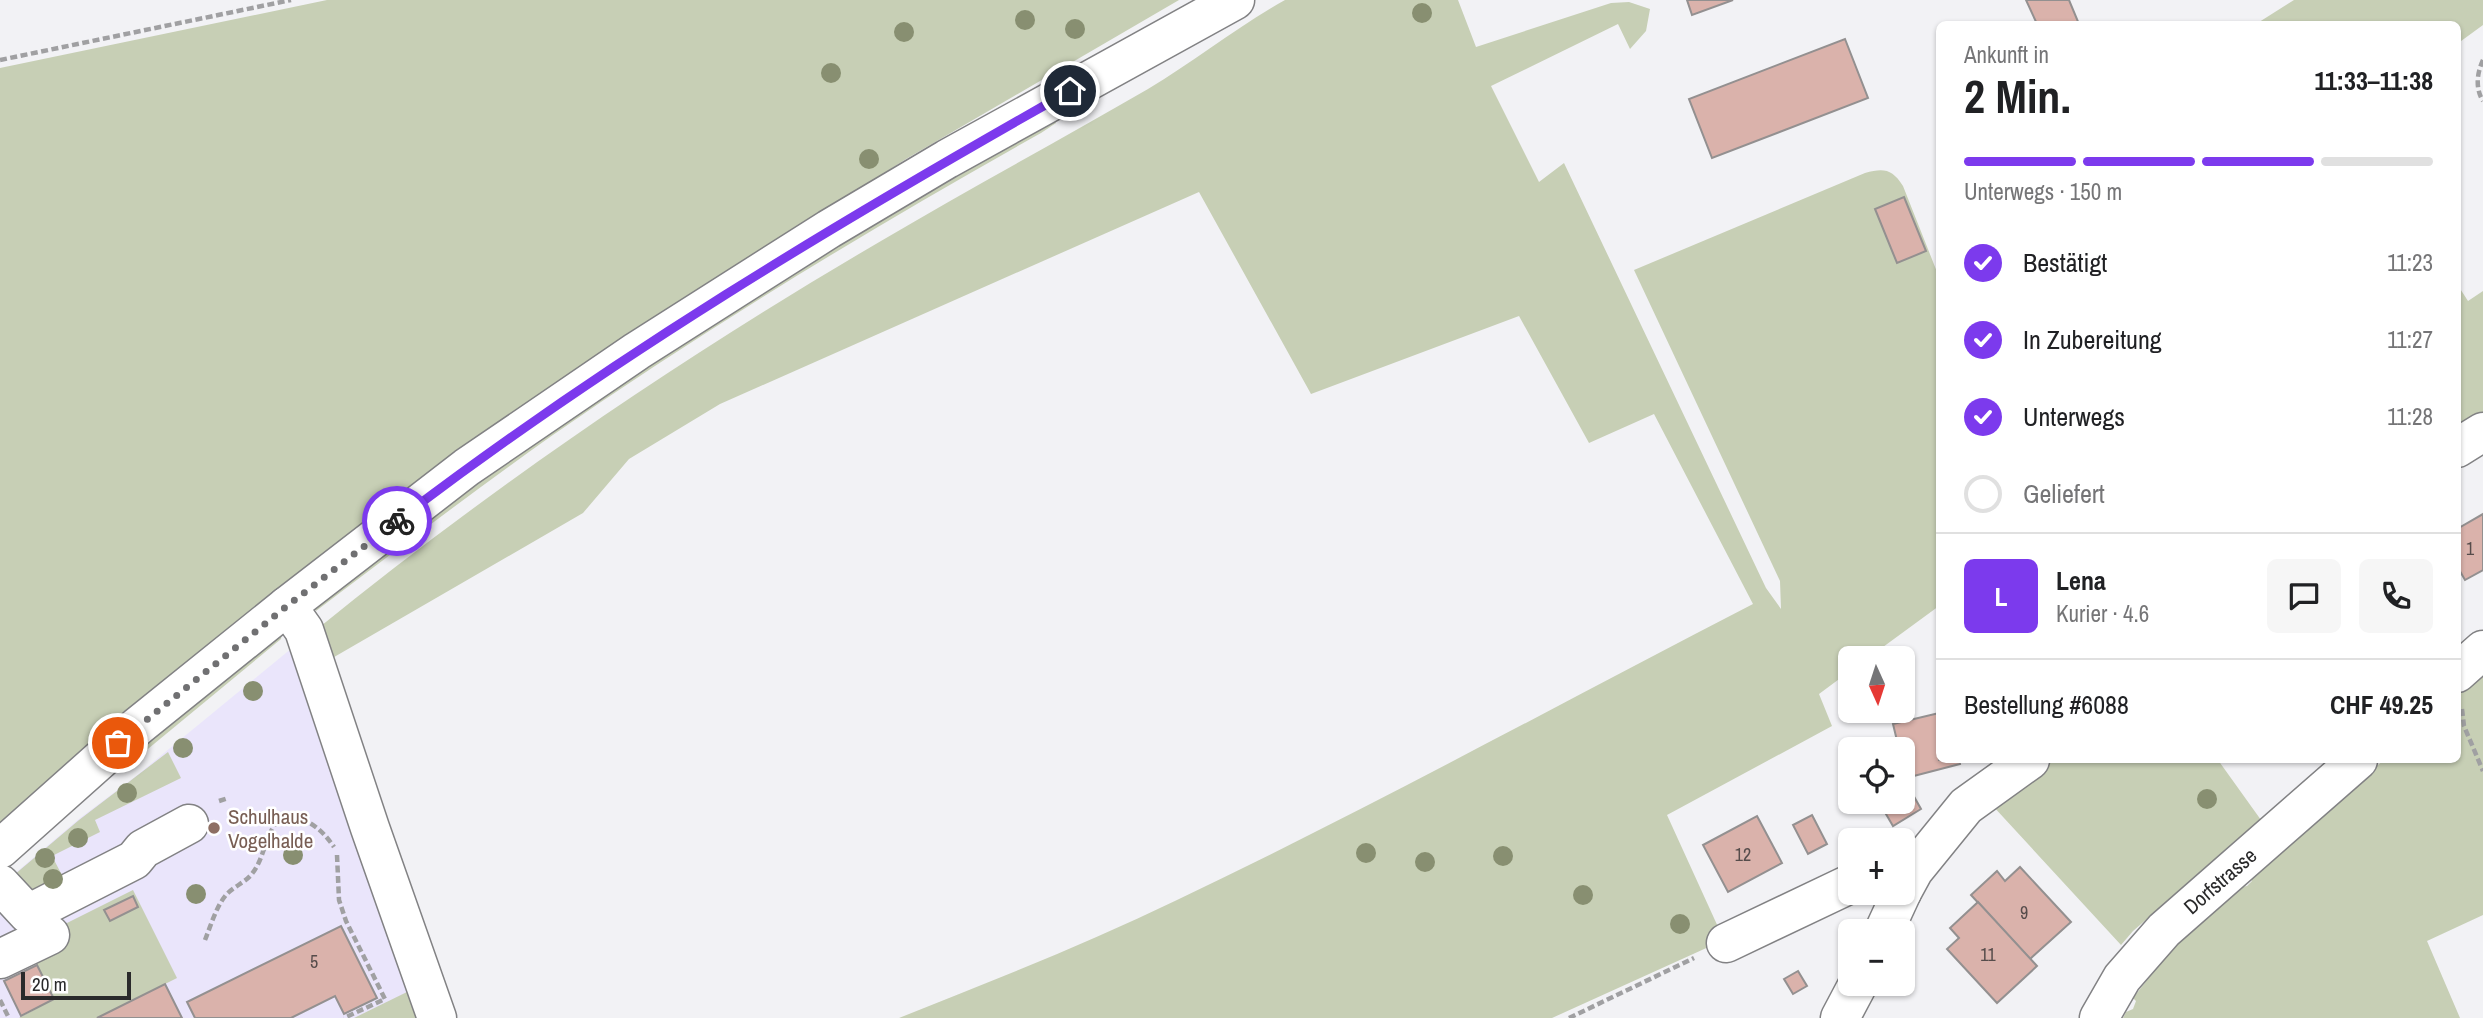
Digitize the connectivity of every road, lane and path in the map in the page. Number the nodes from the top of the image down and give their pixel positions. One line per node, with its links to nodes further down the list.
1 (291, 0): 3 (path)
2 (1235, 0): 8 (street)
3 (0, 60)
4 (2483, 60): 5 (path)
5 (2483, 101)
6 (2483, 432): 7 (street)
7 (2461, 446)
8 (287, 606): 18 (street); 30 (street)
9 (2483, 650): 10 (street)
10 (2461, 669)
11 (2461, 716): 14 (path)
12 (2025, 763): 19 (street)
13 (2355, 763): 33 (street, Dorfstrasse)
14 (2483, 771)
15 (229, 798): 16 (path)
16 (220, 800)
17 (189, 824): 20 (street)
18 (0, 849)
19 (1915, 869)
20 (0, 884)
21 (1838, 890): 24 (street)
22 (50, 935): 25 (street)
23 (205, 940): 29 (path)
24 (1726, 943): 31 (path)
25 (0, 959)
26 (1852, 996): 32 (street)
27 (0, 1000): 28 (path)
28 (9, 1018)
29 (344, 1018)
30 (437, 1018)
31 (1569, 1018)
32 (1840, 1018)
33 (2099, 1018)

